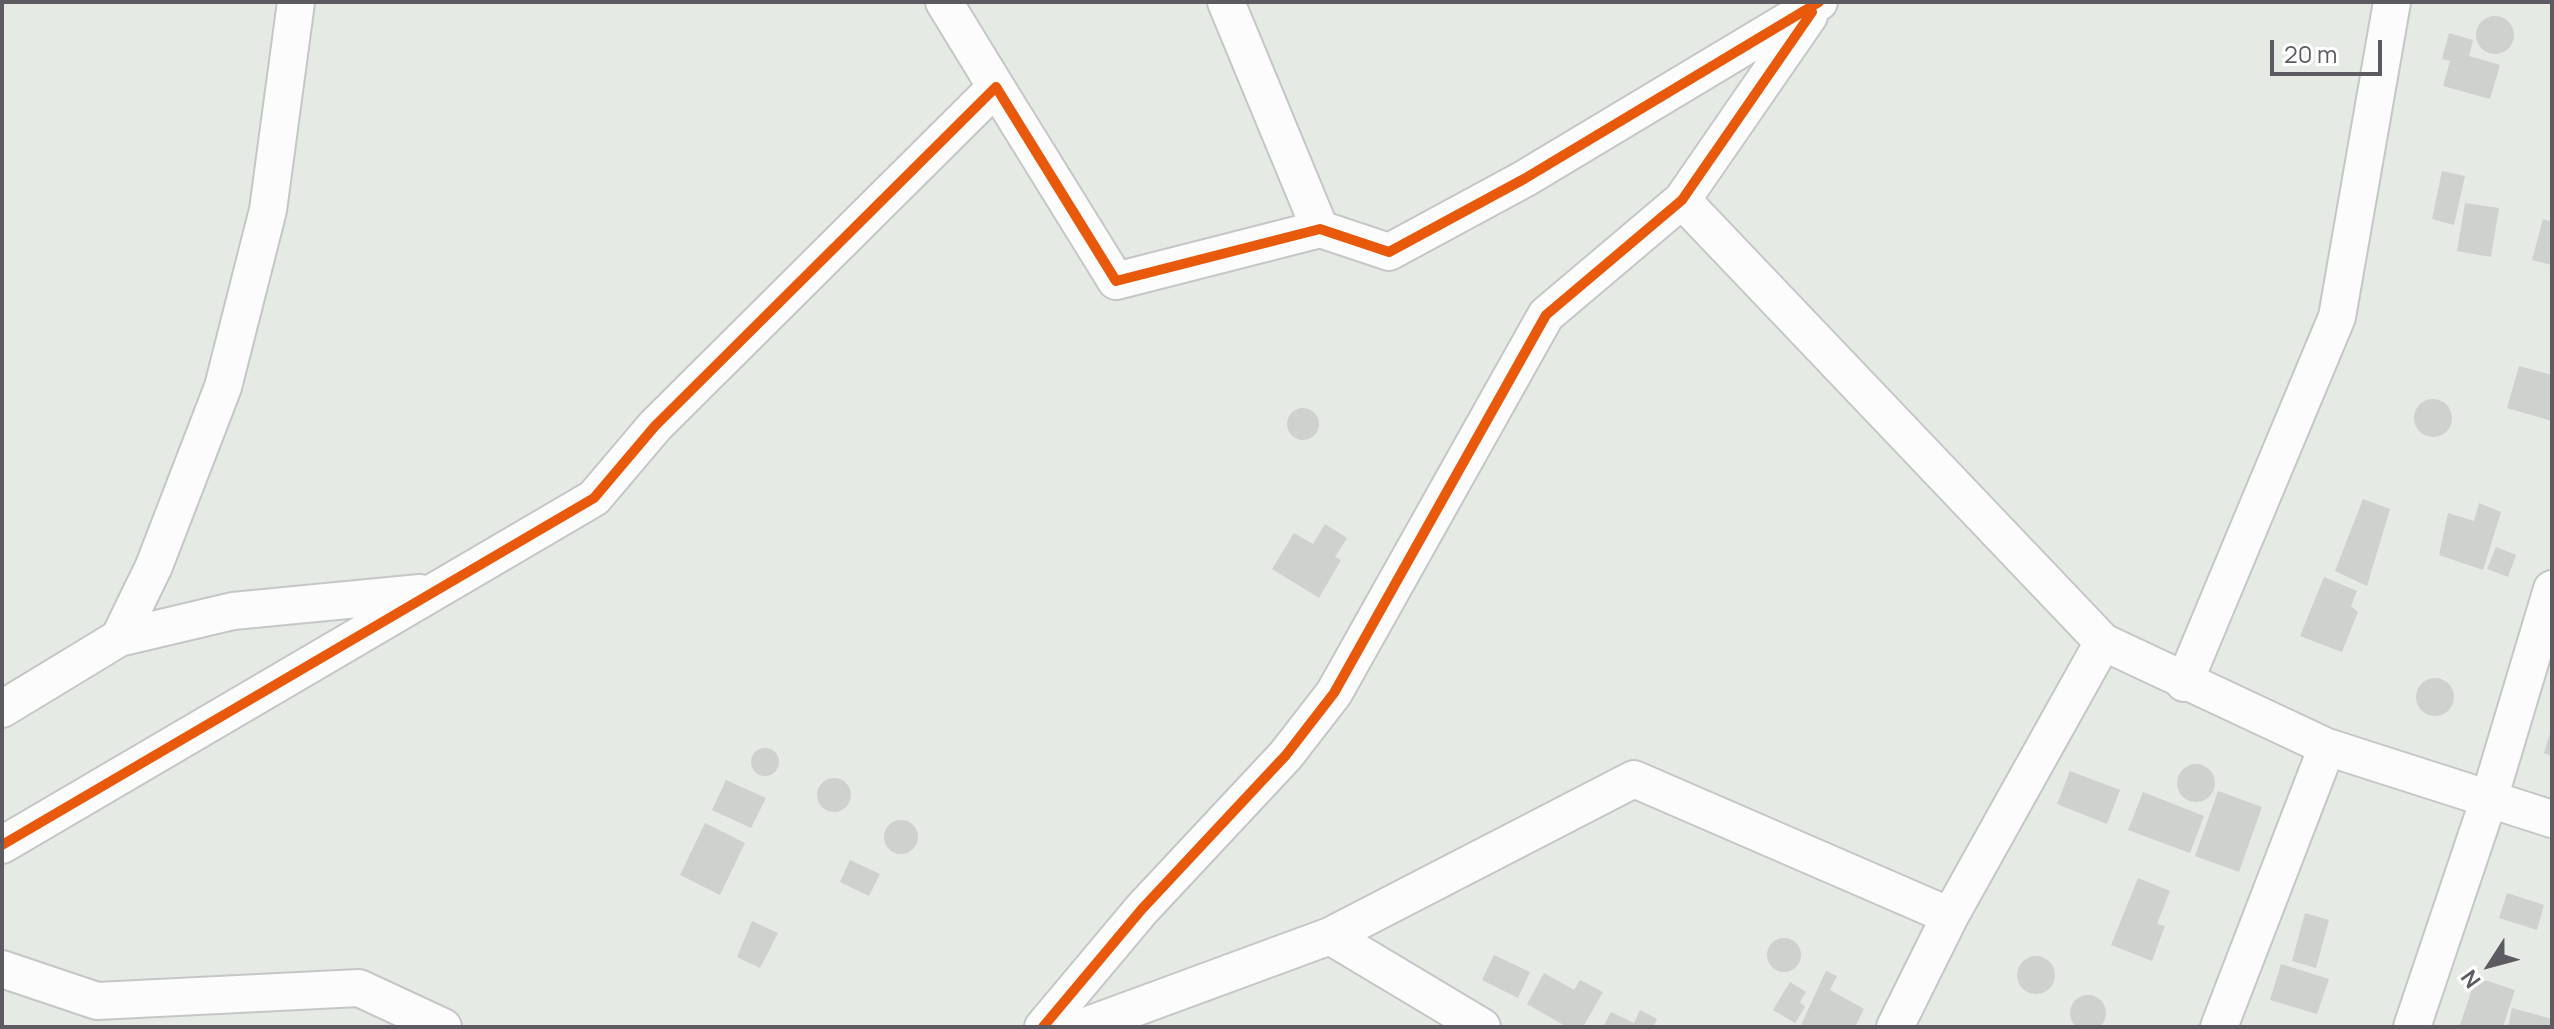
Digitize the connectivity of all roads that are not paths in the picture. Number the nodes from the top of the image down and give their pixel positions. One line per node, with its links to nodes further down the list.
1 (296, 2): 11 (street)
2 (944, 2): 6 (street)
3 (1226, 2): 8 (street)
4 (2392, 2): 13 (street)
5 (1816, 3): 7 (street); 8 (street)
6 (996, 87): 8 (street); 10 (street)
7 (1682, 200): 12 (street); 23 (street)
8 (1320, 229)
9 (2552, 589): 16 (street)
10 (434, 591): 11 (street); 18 (street)
11 (119, 638): 14 (street)
12 (2103, 642): 13 (street); 19 (street)
13 (2184, 683): 15 (street)
14 (2, 709)
15 (2327, 747): 16 (street); 27 (street)
16 (2489, 799): 17 (street); 28 (street)
17 (2552, 819)
18 (2, 845)
19 (1950, 916): 20 (street); 26 (street)
20 (1330, 936): 24 (street); 25 (street)
21 (2, 969): 22 (street)
22 (443, 1027)
23 (1043, 1027)
24 (1083, 1027)
25 (1482, 1027)
26 (1895, 1027)
27 (2219, 1027)
28 (2412, 1027)

